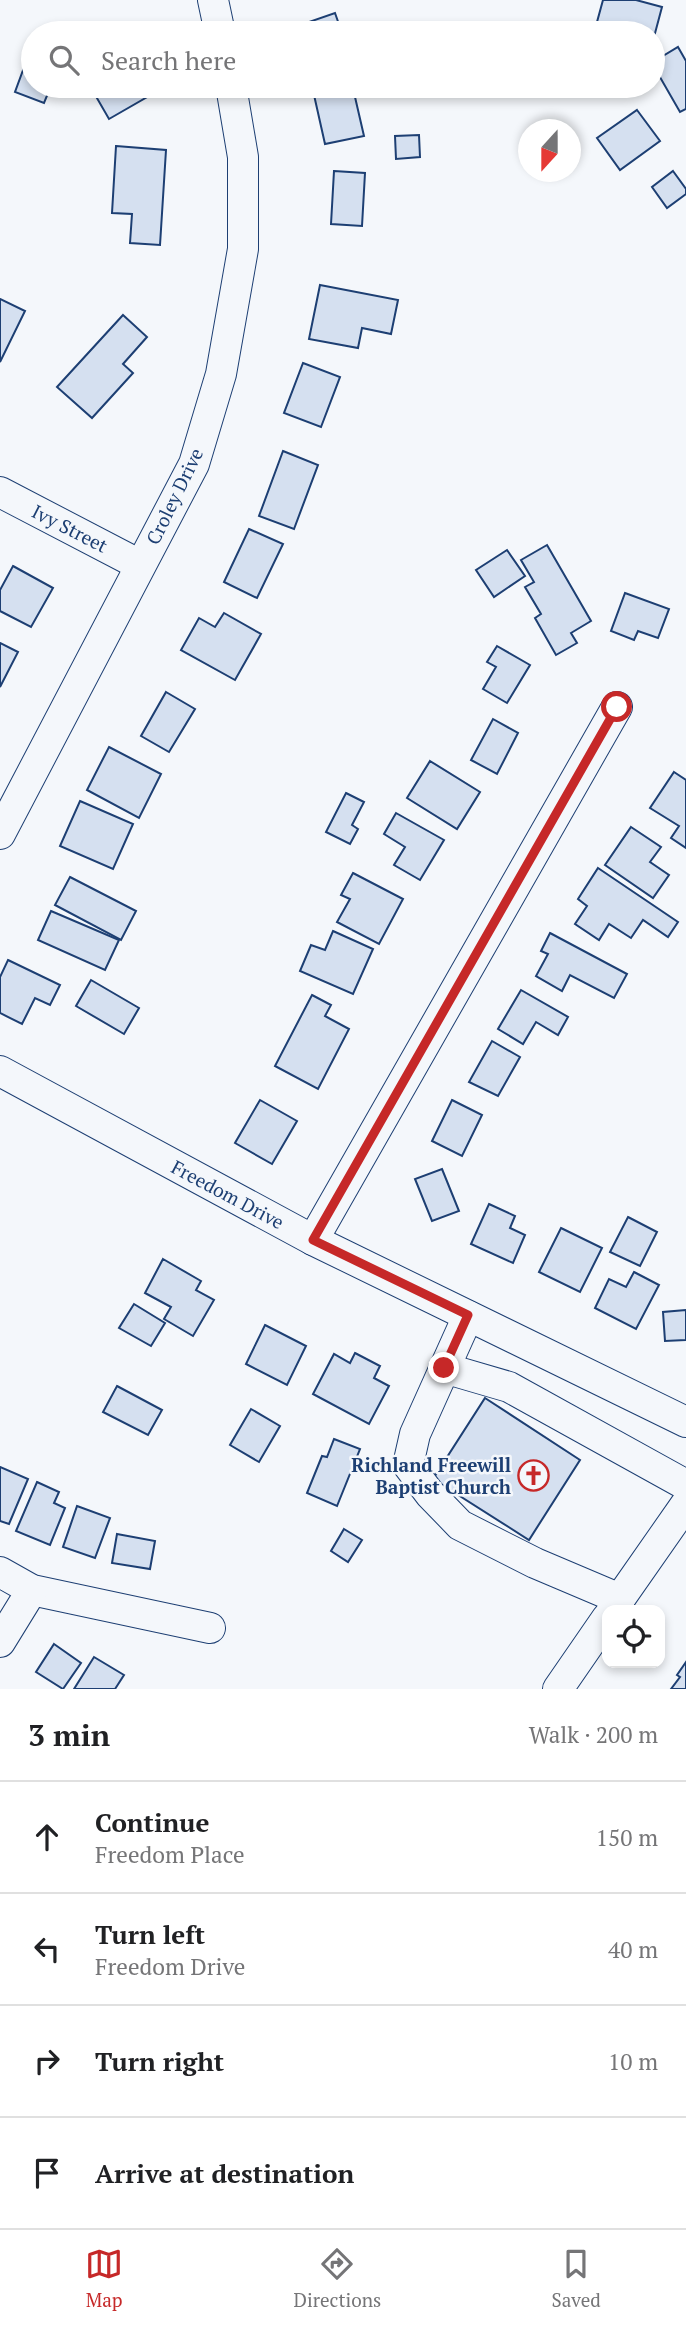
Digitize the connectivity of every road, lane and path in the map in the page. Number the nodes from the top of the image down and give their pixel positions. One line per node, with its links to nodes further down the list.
1 (213, 0): 2 (street)
2 (217, 21)
3 (233, 98): 5 (street, Croley Drive)
4 (0, 492): 5 (street, Ivy Street)
5 (140, 565): 7 (street, Croley Drive)
6 (617, 707): 9 (street)
7 (0, 834)
8 (0, 1071): 9 (street, Freedom Drive)
9 (313, 1240): 10 (street, Freedom Drive)
10 (468, 1315): 11 (street); 12 (street, Freedom Drive)
11 (444, 1368): 13 (street); 17 (street)
12 (686, 1422)
13 (686, 1485)
14 (686, 1504): 18 (street)
15 (0, 1572): 16 (street)
16 (32, 1590): 20 (street); 21 (street)
17 (606, 1605)
18 (616, 1605)
19 (602, 1625): 22 (street)
20 (210, 1628)
21 (0, 1642)
22 (558, 1689)

